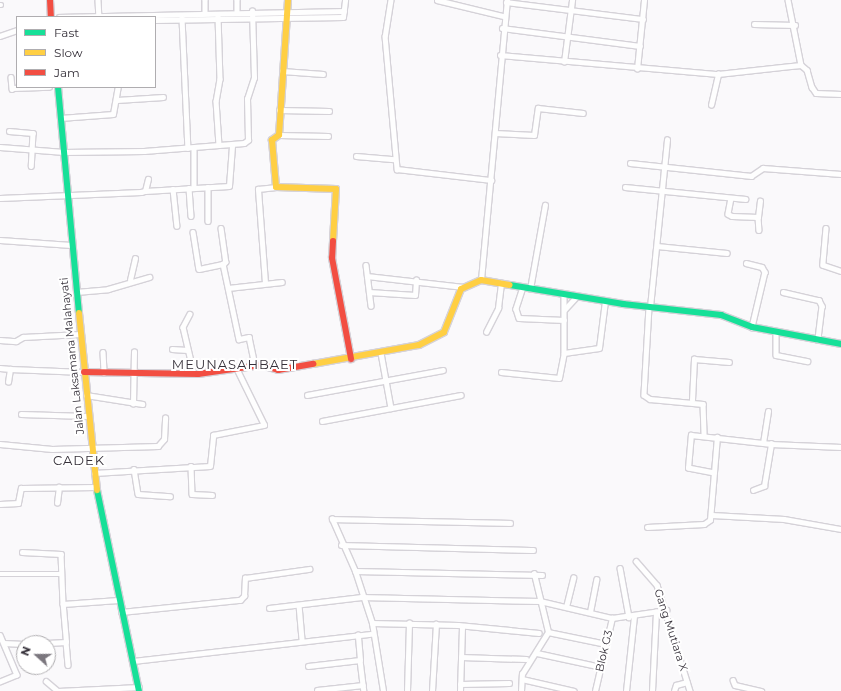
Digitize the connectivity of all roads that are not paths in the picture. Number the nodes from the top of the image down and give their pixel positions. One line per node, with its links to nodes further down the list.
1 (50, 0): 20 (main road)
2 (98, 0): 21 (street)
3 (205, 0): 14 (street)
4 (237, 0): 17 (street)
5 (288, 0): 15 (main road)
6 (345, 0): 15 (street)
7 (391, 0): 65 (street)
8 (437, 0): 22 (street)
9 (572, 0): 13 (street)
10 (644, 0): 23 (street)
11 (788, 0): 27 (street)
12 (506, 1): 13 (street); 22 (street)
13 (570, 11): 23 (street); 31 (street)
14 (206, 12): 16 (street); 19 (street)
15 (287, 13): 18 (street); 37 (main road)
16 (182, 14): 21 (street); 25 (street)
17 (237, 14): 18 (street); 19 (street)
18 (252, 14): 58 (street)
19 (218, 15): 25 (street); 57 (street)
20 (52, 16)
21 (99, 16)
22 (503, 16): 28 (street)
23 (643, 19): 32 (street)
24 (156, 20): 25 (street)
25 (182, 20): 60 (street)
26 (754, 24): 27 (street)
27 (795, 25): 35 (street)
28 (502, 28): 31 (street); 33 (street)
29 (16, 30): 30 (street)
30 (0, 36)
31 (566, 38): 32 (street); 34 (street)
32 (640, 46): 36 (street)
33 (500, 55): 34 (street); 53 (street)
34 (564, 62): 36 (street)
35 (800, 65): 39 (street); 44 (street)
36 (637, 68): 39 (street)
37 (282, 71): 38 (street); 48 (main road)
38 (323, 74)
39 (718, 74): 47 (street)
40 (11, 77): 41 (street)
41 (30, 88)
42 (58, 88): 51 (main road, Jalan Laksamana Malahayati)
43 (118, 88): 46 (street)
44 (841, 94)
45 (162, 97): 46 (street)
46 (117, 100): 51 (street)
47 (711, 105)
48 (279, 110): 49 (street); 54 (main road)
49 (330, 111)
50 (584, 113): 53 (street)
51 (60, 118): 63 (main road, Jalan Laksamana Malahayati)
52 (9, 131): 62 (street)
53 (495, 133): 71 (street)
54 (278, 135): 55 (street); 72 (main road)
55 (328, 136)
56 (667, 140): 68 (street)
57 (219, 146): 58 (street); 61 (street)
58 (232, 146): 75 (street)
59 (0, 147): 62 (street)
60 (188, 148): 61 (street); 63 (street)
61 (194, 148): 74 (street)
62 (33, 150): 63 (street); 67 (street)
63 (64, 152): 79 (main road, Jalan Laksamana Malahayati)
64 (356, 156): 65 (street)
65 (394, 159): 71 (street)
66 (630, 163): 68 (street)
67 (31, 166)
68 (665, 166): 69 (street); 77 (street)
69 (841, 174)
70 (148, 179): 78 (street)
71 (491, 180): 106 (street)
72 (276, 187): 108 (street); 138 (main road)
73 (625, 187): 77 (street)
74 (192, 188): 75 (street); 76 (street); 85 (street)
75 (208, 188): 87 (street)
76 (173, 189): 78 (street); 88 (street)
77 (662, 190): 81 (street); 95 (street)
78 (145, 191): 79 (street)
79 (67, 196): 80 (street); 94 (main road, Jalan Laksamana Malahayati)
80 (0, 198)
81 (731, 198): 82 (street); 86 (street)
82 (745, 199)
83 (760, 201): 86 (street)
84 (545, 205): 113 (street)
85 (191, 216)
86 (758, 217): 91 (street)
87 (208, 221)
88 (177, 226)
89 (221, 228): 99 (street)
90 (826, 228): 101 (street)
91 (759, 230)
92 (193, 232): 99 (street)
93 (0, 240): 94 (street)
94 (72, 245): 114 (main road, Jalan Laksamana Malahayati)
95 (657, 246): 96 (street); 121 (street)
96 (727, 254)
97 (135, 259): 104 (street)
98 (746, 263): 125 (street)
99 (223, 264): 111 (street)
100 (366, 265): 102 (street)
101 (841, 271)
102 (367, 276): 105 (street); 115 (street)
103 (149, 277): 104 (street)
104 (130, 280): 114 (street)
105 (416, 280): 110 (street); 115 (street)
106 (481, 280): 109 (main road); 110 (main road)
107 (282, 282): 108 (street)
108 (265, 283): 111 (street)
109 (501, 283): 112 (main road); 126 (street)
110 (463, 287): 136 (main road)
111 (228, 288): 141 (street)
112 (523, 288): 113 (main road); 124 (street)
113 (530, 289): 117 (main road)
114 (76, 292): 128 (main road, Jalan Laksamana Malahayati)
115 (369, 292): 120 (street)
116 (783, 292): 130 (street)
117 (564, 295): 118 (main road); 122 (street)
118 (576, 296): 119 (main road); 122 (street)
119 (605, 301): 121 (main road); 137 (street)
120 (370, 306)
121 (649, 307): 125 (main road); 156 (street)
122 (564, 310): 124 (street)
123 (190, 314): 133 (street)
124 (564, 320): 137 (street)
125 (752, 328): 127 (main road)
126 (486, 332)
127 (776, 332): 130 (main road); 139 (street)
128 (80, 334): 129 (street); 146 (main road, Jalan Laksamana Malahayati)
129 (0, 340)
130 (818, 340): 131 (main road)
131 (841, 344)
132 (172, 349): 133 (street)
133 (187, 350): 150 (street)
134 (103, 352): 148 (street)
135 (134, 352): 149 (street)
136 (381, 353): 138 (main road); 151 (street)
137 (564, 353): 147 (street)
138 (351, 359): 141 (main road)
139 (807, 361)
140 (729, 362): 156 (street)
141 (255, 366): 143 (main road)
142 (0, 368): 144 (street)
143 (236, 368): 150 (main road); 172 (street)
144 (10, 369): 146 (street); 152 (street)
145 (442, 370): 151 (street)
146 (84, 372): 148 (main road); 153 (main road, Jalan Laksamana Malahayati)
147 (501, 372)
148 (104, 373): 149 (main road)
149 (134, 373): 150 (main road); 157 (street)
150 (194, 374)
151 (386, 381): 154 (street); 159 (street)
152 (8, 382)
153 (86, 395): 157 (street); 162 (main road, Jalan Laksamana Malahayati)
154 (307, 395)
155 (461, 395): 159 (street)
156 (692, 400): 165 (street)
157 (133, 404): 158 (street)
158 (142, 404)
159 (391, 408): 164 (street)
160 (768, 411): 167 (street)
161 (21, 414): 162 (street)
162 (87, 416): 170 (main road, Jalan Laksamana Malahayati)
163 (165, 418): 170 (street)
164 (322, 421)
165 (704, 435): 166 (street); 174 (street)
166 (717, 437): 167 (street); 174 (street)
167 (762, 443): 169 (street)
168 (0, 444): 170 (street)
169 (772, 444): 171 (street); 178 (street)
170 (91, 448): 175 (main road, Jalan Laksamana Malahayati)
171 (841, 448)
172 (191, 466): 173 (street); 179 (street)
173 (134, 468): 175 (street); 180 (street)
174 (714, 472): 183 (street)
175 (94, 473): 177 (main road, Jalan Laksamana Malahayati)
176 (59, 487): 177 (street); 181 (street); 182 (street)
177 (96, 487): 201 (main road, Jalan Laksamana Malahayati)
178 (753, 490)
179 (212, 495)
180 (170, 496)
181 (57, 503)
182 (0, 504)
183 (712, 515): 185 (street); 186 (street)
184 (510, 523): 187 (street)
185 (647, 527)
186 (841, 529)
187 (341, 545): 188 (street); 193 (street)
188 (533, 550)
189 (22, 552): 195 (street)
190 (636, 561): 207 (street, Gang Mutiara X)
191 (620, 568): 211 (street)
192 (309, 569): 208 (street)
193 (355, 571): 196 (street); 200 (street)
194 (0, 574): 195 (street)
195 (62, 574): 203 (street)
196 (534, 574): 197 (street); 202 (street)
197 (542, 575)
198 (573, 578): 205 (street)
199 (596, 580): 209 (street)
200 (361, 597): 202 (street); 204 (street); 213 (street)
201 (118, 600): 203 (street); 208 (main road, Jalan Laksamana Malahayati)
202 (540, 601): 205 (street); 217 (street)
203 (64, 604): 223 (street)
204 (298, 605): 206 (street); 222 (street)
205 (566, 607): 209 (street)
206 (269, 608)
207 (666, 610): 210 (street, Blok G3); 241 (street, Gang Mutiara X)
208 (121, 612): 233 (main road, Jalan Laksamana Malahayati)
209 (590, 612): 212 (street)
210 (656, 612): 211 (street, Blok G3); 255 (street)
211 (632, 616): 212 (street, Blok G3); 254 (street)
212 (612, 618): 227 (street, Blok G3)
213 (372, 623): 214 (street); 247 (street)
214 (409, 623): 215 (street); 248 (street)
215 (436, 624): 216 (street); 249 (street)
216 (462, 628): 218 (street); 230 (street)
217 (548, 632): 227 (street); 229 (street)
218 (539, 633)
219 (370, 634): 221 (street)
220 (0, 635): 224 (street)
221 (358, 635): 222 (street); 232 (street)
222 (302, 641): 233 (street)
223 (66, 642): 225 (street); 234 (street)
224 (4, 643): 226 (street); 228 (street)
225 (56, 643)
226 (16, 644)
227 (606, 644): 236 (street, Blok G3)
228 (2, 649): 240 (street)
229 (537, 653): 236 (street); 237 (street)
230 (461, 657): 231 (street); 243 (street)
231 (526, 659)
232 (360, 660): 235 (street); 244 (street)
233 (132, 661): 245 (main road, Jalan Laksamana Malahayati)
234 (68, 665)
235 (308, 666)
236 (601, 667): 253 (street, Blok G3)
237 (522, 679): 251 (street); 252 (street)
238 (734, 680): 258 (street)
239 (46, 681): 245 (street)
240 (0, 682)
241 (687, 682): 256 (street, Gang Mutiara X); 257 (street, Gang Mutiara X)
242 (509, 683): 243 (street)
243 (460, 684): 250 (street)
244 (363, 688): 246 (street)
245 (139, 689)
246 (317, 690)
247 (383, 691)
248 (407, 691)
249 (432, 691)
250 (460, 691)
251 (521, 691)
252 (574, 691)
253 (594, 691)
254 (626, 691)
255 (652, 691)
256 (674, 691)
257 (690, 691)
258 (761, 691)

